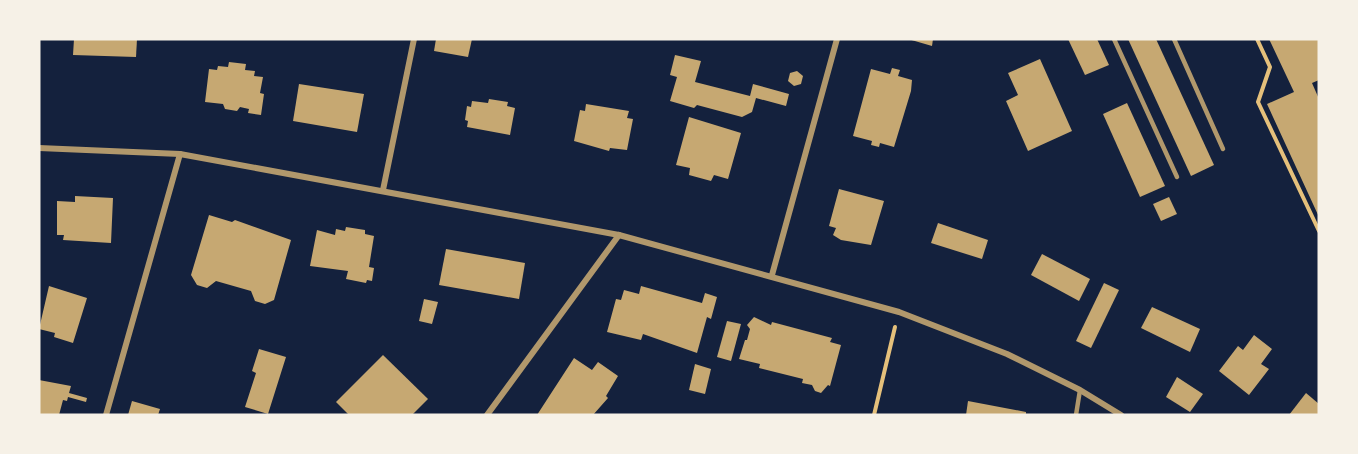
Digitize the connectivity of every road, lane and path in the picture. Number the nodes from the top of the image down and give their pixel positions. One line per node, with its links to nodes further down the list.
1 (414, 39): 10 (street)
2 (837, 39): 13 (street)
3 (1114, 39): 9 (lane)
4 (1174, 39): 7 (lane)
5 (1257, 39): 11 (path)
6 (39, 148): 8 (street)
7 (1223, 149)
8 (180, 154): 10 (street); 16 (street)
9 (1177, 177)
10 (383, 190): 12 (street)
11 (1319, 231)
12 (619, 235): 13 (street); 17 (street)
13 (772, 275): 14 (street)
14 (899, 312): 15 (street); 18 (path)
15 (1080, 390): 19 (lane); 20 (street)
16 (106, 415)
17 (488, 415)
18 (874, 415)
19 (1076, 415)
20 (1121, 415)

